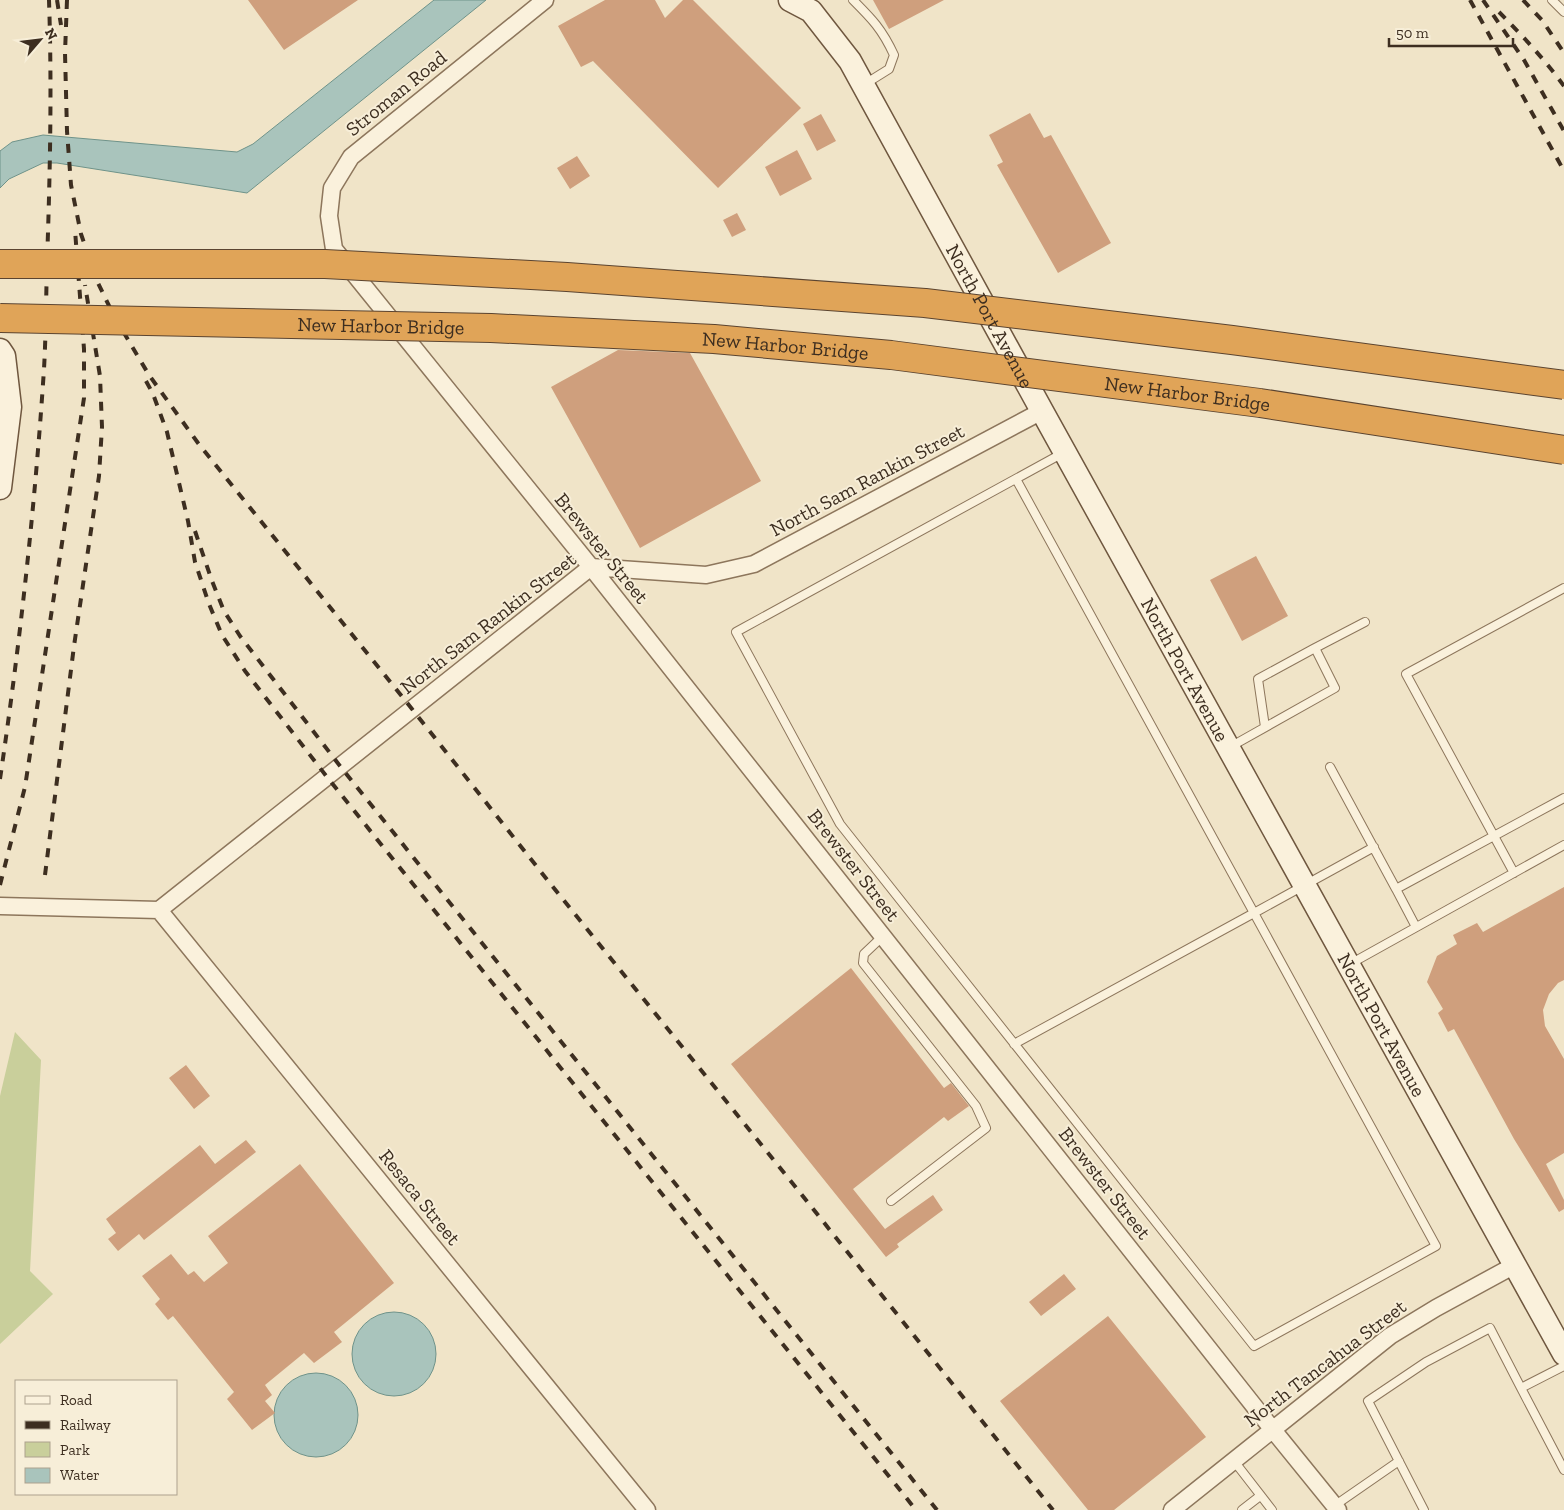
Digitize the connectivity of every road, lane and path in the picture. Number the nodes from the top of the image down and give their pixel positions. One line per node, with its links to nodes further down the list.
1 (545, 0): 7 (street, Stroman Road)
2 (790, 0): 6 (main road, North Port Avenue)
3 (852, 0): 6 (lane)
4 (1552, 0): 5 (lane)
5 (1564, 12)
6 (863, 85): 12 (main road, North Port Avenue)
7 (334, 249): 17 (street, Brewster Street)
8 (0, 264): 11 (highway, bridge)
9 (0, 318): 13 (highway, New Harbor Bridge, bridge)
10 (0, 350): 16 (main road)
11 (1564, 385)
12 (1042, 411): 14 (main road, North Port Avenue); 17 (street, North Sam Rankin Street)
13 (1564, 450)
14 (1065, 452): 15 (lane); 22 (main road, North Port Avenue)
15 (1016, 479): 33 (lane); 37 (lane)
16 (0, 488)
17 (591, 567): 32 (street, North Sam Rankin Street); 35 (street, Brewster Street)
18 (1564, 588): 25 (lane)
19 (1365, 622): 20 (lane)
20 (1315, 648): 21 (lane); 21 (lane)
21 (1265, 727): 22 (lane)
22 (1228, 748): 29 (main road, North Port Avenue)
23 (1330, 767): 27 (lane)
24 (1564, 798): 25 (lane)
25 (1494, 836): 28 (lane); 30 (lane)
26 (1564, 845): 28 (lane)
27 (1374, 847): 29 (lane); 30 (lane)
28 (1514, 873): 34 (lane)
29 (1304, 885): 33 (lane); 36 (main road, North Port Avenue)
30 (1396, 889): 34 (lane)
31 (0, 906): 32 (street)
32 (159, 910): 49 (street, Resaca Street)
33 (1254, 912): 37 (lane); 37 (lane)
34 (1416, 927): 36 (lane)
35 (883, 936): 38 (lane); 43 (street, Brewster Street)
36 (1348, 965): 39 (main road, North Port Avenue)
37 (1014, 1044)
38 (891, 1201)
39 (1515, 1266): 40 (main road, North Port Avenue); 43 (street, North Tancahua Street)
40 (1564, 1354)
41 (1564, 1366): 42 (lane)
42 (1521, 1388): 45 (lane); 46 (lane)
43 (1273, 1430): 44 (street, North Tancahua Street); 48 (street, Brewster Street)
44 (1234, 1460): 47 (lane); 50 (street, North Tancahua Street)
45 (1399, 1461): 48 (lane); 53 (lane)
46 (1564, 1470)
47 (1260, 1496): 51 (lane); 52 (lane)
48 (1336, 1508)
49 (647, 1510)
50 (1172, 1510)
51 (1242, 1510)
52 (1272, 1510)
53 (1424, 1510)

